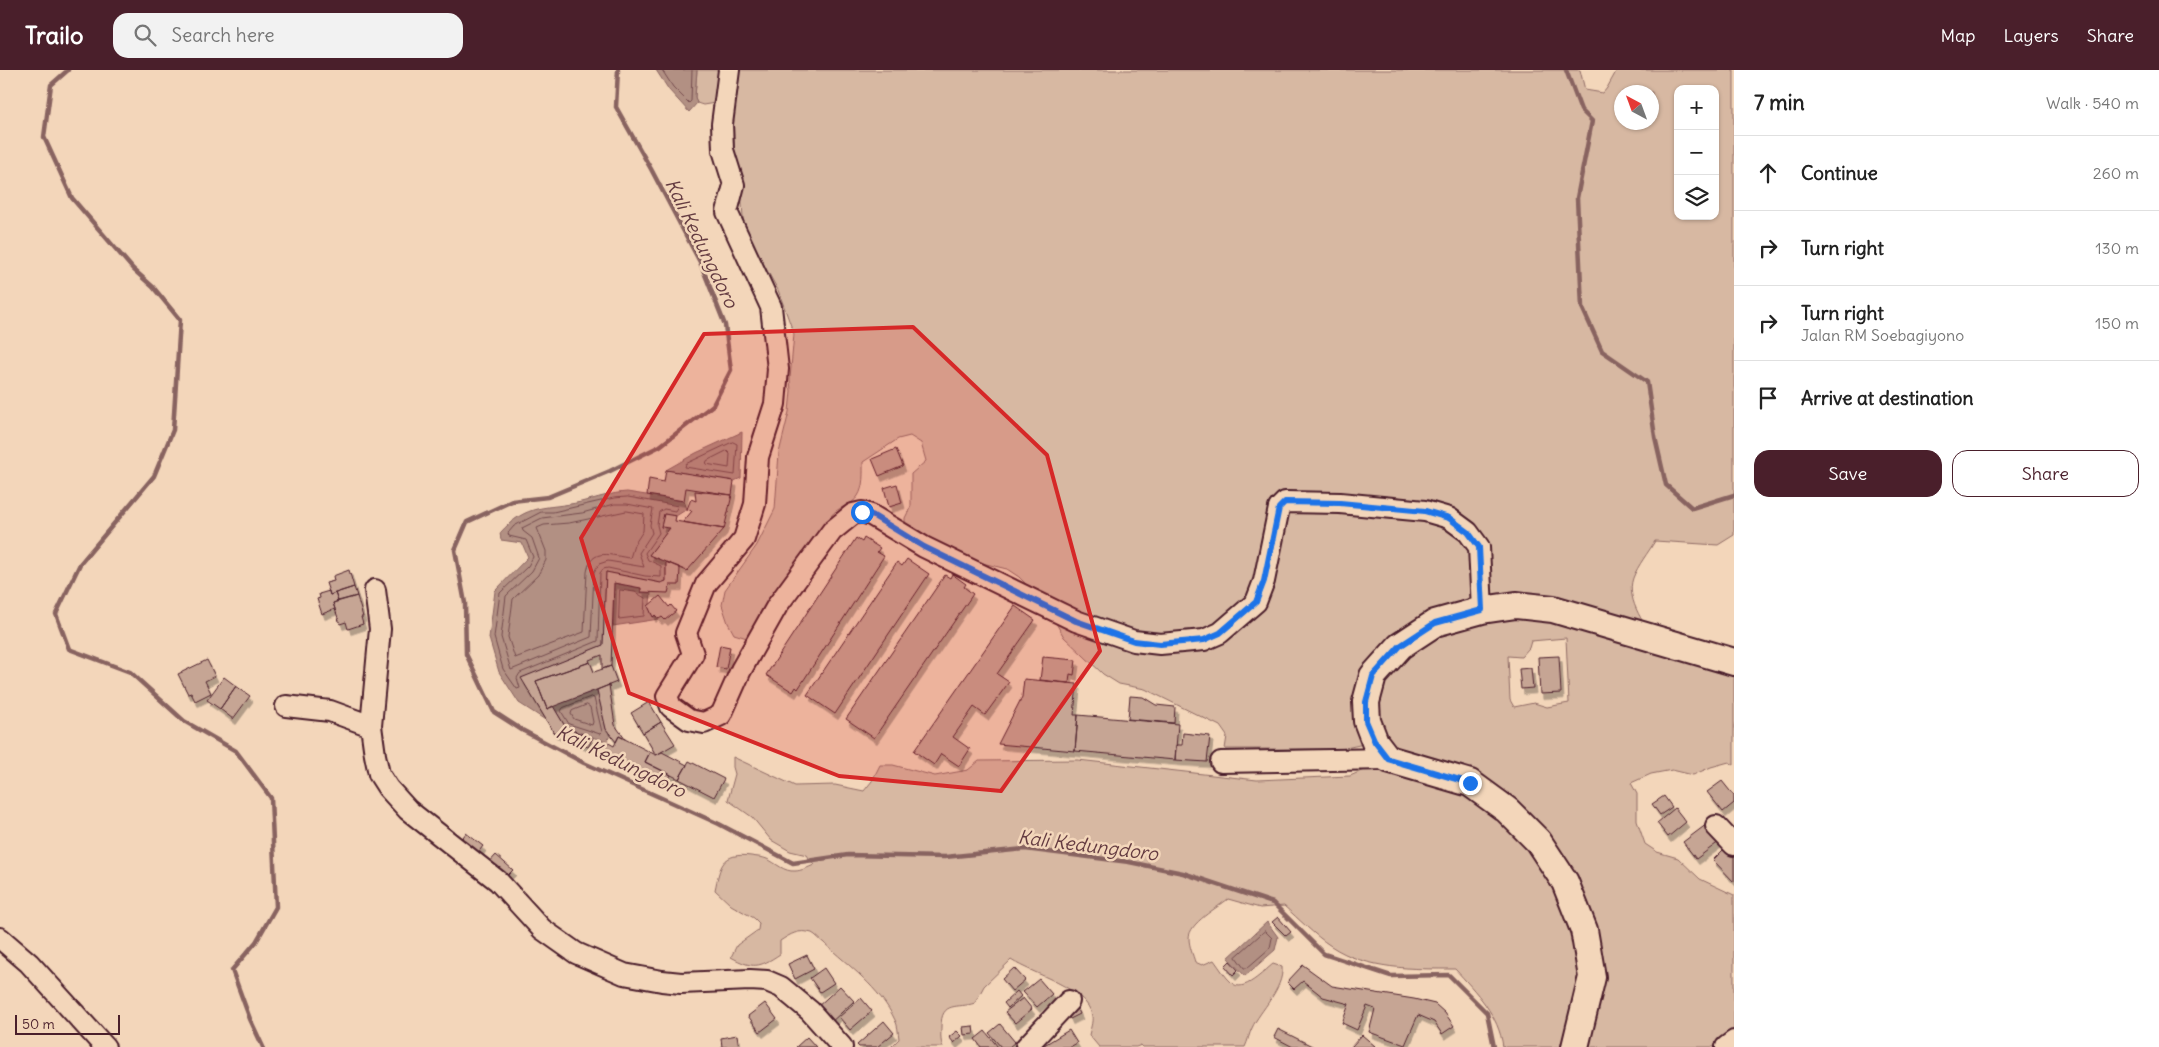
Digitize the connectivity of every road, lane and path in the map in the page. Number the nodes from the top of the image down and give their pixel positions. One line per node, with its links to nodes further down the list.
1 (729, 70): 3 (street)
2 (375, 590): 6 (street)
3 (1482, 610): 4 (main road); 7 (main road)
4 (1734, 662)
5 (286, 706): 6 (street)
6 (371, 726): 15 (street)
7 (1388, 759): 8 (street); 17 (main road)
8 (1221, 762)
9 (1716, 826): 10 (street)
10 (1734, 845)
11 (0, 938): 14 (street)
12 (1069, 1001): 16 (street)
13 (1734, 1041): 18 (street)
14 (105, 1047)
15 (842, 1047)
16 (1026, 1047)
17 (1575, 1047)
18 (1726, 1047)

